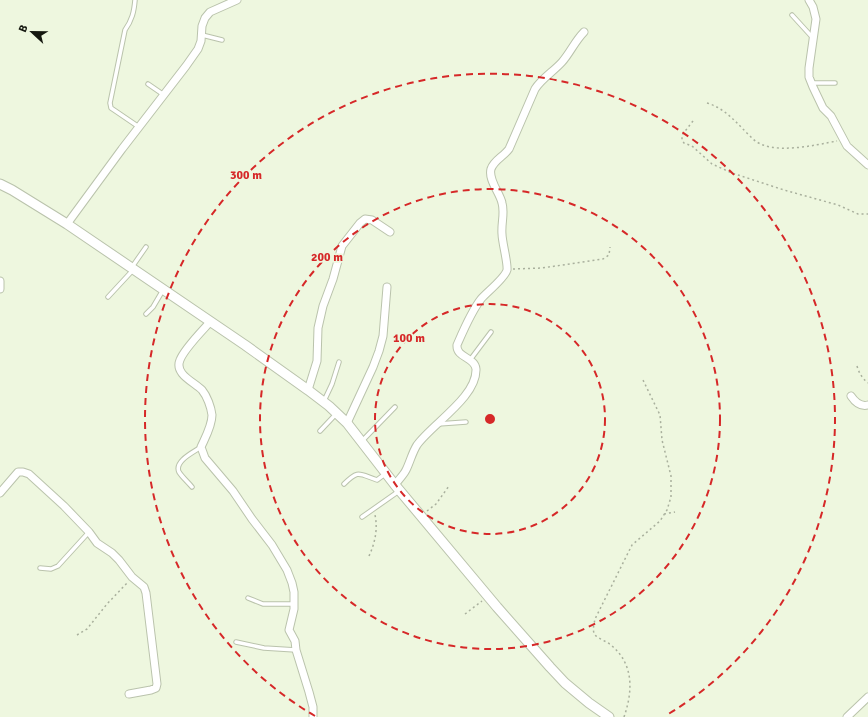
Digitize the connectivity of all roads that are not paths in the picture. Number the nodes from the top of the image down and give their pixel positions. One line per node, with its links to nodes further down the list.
1 (136, 0): 13 (lane)
2 (237, 0): 6 (street)
3 (809, 0): 7 (street)
4 (792, 15): 7 (lane)
5 (584, 32): 28 (street)
6 (202, 35): 8 (lane); 12 (street)
7 (813, 38): 9 (street)
8 (222, 40)
9 (811, 83): 10 (lane); 14 (street)
10 (835, 83)
11 (148, 84): 12 (lane)
12 (164, 95): 13 (street)
13 (139, 127): 16 (street)
14 (868, 165)
15 (0, 184): 16 (street)
16 (67, 224): 19 (street)
17 (390, 232): 30 (street)
18 (146, 247): 19 (lane)
19 (133, 268): 23 (street); 24 (lane)
20 (0, 281): 22 (street)
21 (387, 287): 37 (street)
22 (0, 289)
23 (163, 289): 25 (lane); 26 (street)
24 (108, 297)
25 (146, 314)
26 (210, 322): 30 (street); 41 (street)
27 (491, 332): 28 (lane)
28 (470, 360): 38 (street)
29 (339, 362): 32 (lane)
30 (308, 390): 32 (street)
31 (851, 396): 33 (street)
32 (324, 402): 35 (street)
33 (868, 405)
34 (396, 407): 40 (lane)
35 (337, 413): 37 (street); 39 (lane)
36 (466, 422): 38 (lane)
37 (347, 423): 40 (street)
38 (437, 424): 45 (street)
39 (320, 431)
40 (361, 442): 42 (street)
41 (201, 447): 44 (lane); 51 (street)
42 (386, 473): 43 (lane); 45 (street)
43 (344, 484)
44 (192, 487)
45 (397, 488): 47 (lane); 56 (street)
46 (0, 493): 48 (street)
47 (362, 518)
48 (89, 532): 49 (lane); 54 (street)
49 (40, 568)
50 (248, 598): 51 (lane)
51 (294, 604): 53 (street)
52 (236, 642): 53 (lane)
53 (296, 650): 57 (street)
54 (129, 694)
55 (868, 698): 58 (street)
56 (605, 716)
57 (313, 717)
58 (847, 717)

